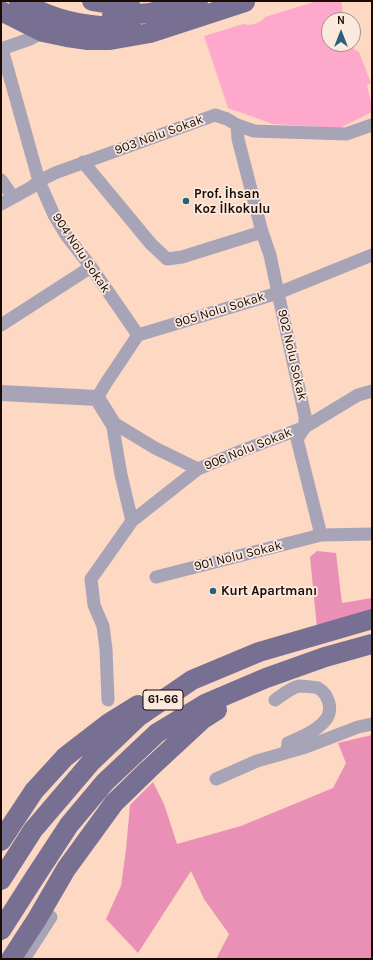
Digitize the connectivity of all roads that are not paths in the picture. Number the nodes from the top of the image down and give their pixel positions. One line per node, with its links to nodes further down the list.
1 (19, 1): 6 (main road)
2 (47, 1): 5 (main road)
3 (92, 1): 4 (main road)
4 (174, 1)
5 (198, 1)
6 (245, 2): 8 (main road)
7 (1, 12): 8 (main road)
8 (42, 32): 9 (street)
9 (1, 49): 14 (street, 904 Nolu Sokak)
10 (237, 125): 11 (street, 903 Nolu Sokak); 12 (street, 903 Nolu Sokak); 17 (street, 902 Nolu Sokak)
11 (372, 125)
12 (83, 162): 14 (street, 903 Nolu Sokak); 17 (street)
13 (1, 180): 15 (street)
14 (39, 181): 15 (street, 903 Nolu Sokak); 19 (street, 904 Nolu Sokak)
15 (13, 197): 16 (street, 903 Nolu Sokak)
16 (1, 204)
17 (262, 232): 20 (street, 902 Nolu Sokak)
18 (372, 255): 20 (street, 905 Nolu Sokak)
19 (90, 267): 21 (street); 22 (street, 904 Nolu Sokak)
20 (278, 293): 22 (street, 905 Nolu Sokak); 27 (street, 902 Nolu Sokak)
21 (1, 325)
22 (138, 335): 25 (street)
23 (372, 391): 27 (street, 906 Nolu Sokak)
24 (1, 393): 25 (street)
25 (97, 398): 26 (street)
26 (112, 422): 28 (street); 29 (street)
27 (305, 427): 28 (street, 906 Nolu Sokak); 31 (street, 902 Nolu Sokak)
28 (198, 469): 29 (street, 906 Nolu Sokak)
29 (132, 521): 37 (street, 906 Nolu Sokak)
30 (372, 534): 31 (street)
31 (321, 535): 32 (street, 901 Nolu Sokak)
32 (156, 577)
33 (372, 619): 34 (main road, 61-66)
34 (320, 633): 42 (main road, 61-66); 43 (main road, 61-66)
35 (372, 644): 36 (main road, 61-66)
36 (266, 678): 45 (main road, 61-66); 46 (main road, 61-66)
37 (108, 700)
38 (275, 700): 40 (street)
39 (372, 724): 40 (street)
40 (287, 752): 41 (street)
41 (216, 779)
42 (1, 842)
43 (6, 873)
44 (51, 917): 47 (street)
45 (1, 930)
46 (11, 959)
47 (24, 959)

